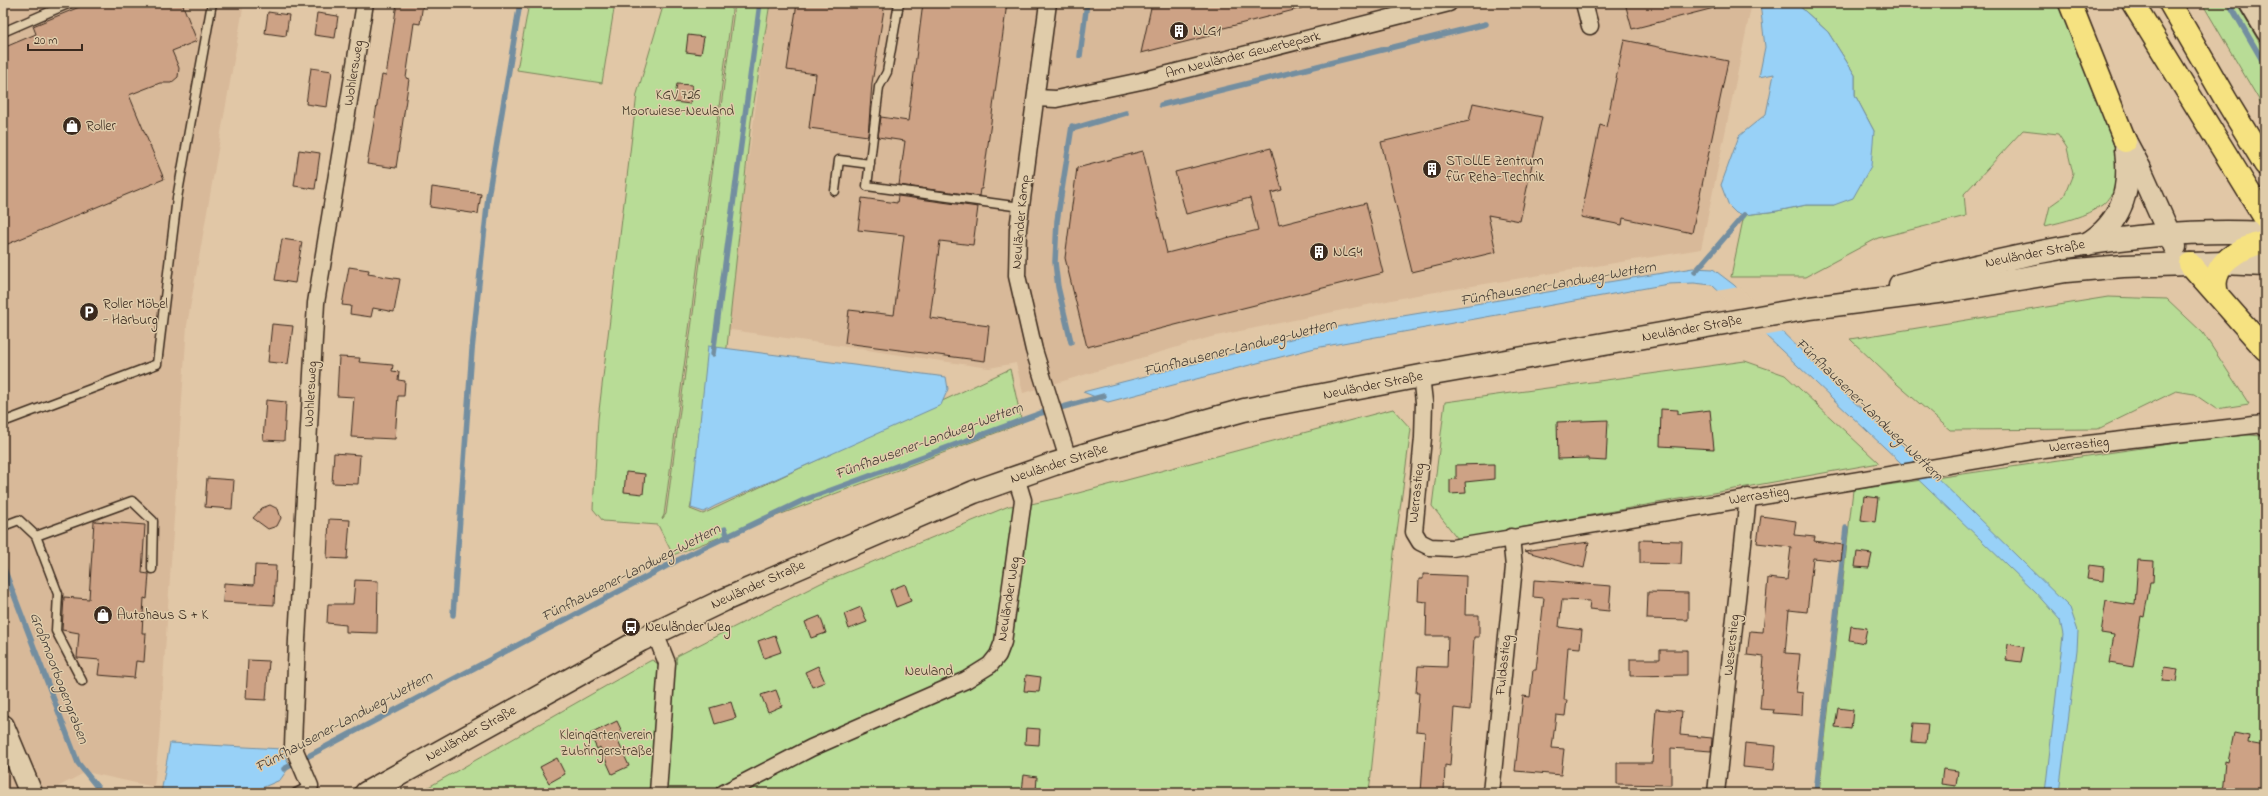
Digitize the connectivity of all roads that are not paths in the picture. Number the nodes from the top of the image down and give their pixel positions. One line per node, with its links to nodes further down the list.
1 (70, 3): 13 (lane)
2 (212, 3): 33 (lane)
3 (365, 3): 45 (street, Wohlersweg)
4 (898, 3): 17 (lane)
5 (1048, 3): 15 (street, Neuländer Kamp)
6 (1449, 3): 15 (street, Am Neuländer Gewerbepark)
7 (1584, 3): 12 (street)
8 (2070, 3): 16 (highway)
9 (2133, 3): 21 (highway)
10 (2170, 3): 18 (highway)
11 (2247, 3): 14 (street)
12 (1590, 26)
13 (3, 32)
14 (2265, 34)
15 (1036, 98): 20 (street, Neuländer Kamp)
16 (2125, 141): 23 (main road); 25 (main road)
17 (870, 164): 19 (lane); 20 (lane)
18 (2265, 164)
19 (835, 191)
20 (1021, 207): 35 (street, Neuländer Kamp)
21 (2265, 218)
22 (2265, 233): 23 (main road, Neuländer Straße)
23 (2168, 234): 25 (main road, Neuländer Straße); 27 (main road)
24 (2265, 242): 26 (highway)
25 (2087, 244): 30 (main road, Neuländer Straße)
26 (2233, 260): 27 (main road, Neuländer Straße); 28 (main road, Neuländer Straße); 29 (highway)
27 (2190, 264): 29 (highway); 30 (main road, Neuländer Straße)
28 (2265, 265)
29 (2217, 292): 31 (highway)
30 (1810, 308): 32 (main road, Neuländer Straße)
31 (2265, 349)
32 (1421, 376): 35 (main road, Neuländer Straße); 40 (street, Werrastieg)
33 (3, 422)
34 (2265, 428): 37 (street, Werrastieg)
35 (1068, 459): 36 (main road, Neuländer Straße)
36 (1016, 477): 42 (main road, Neuländer Straße); 50 (street, Neuländer Weg)
37 (1748, 497): 40 (street, Werrastieg); 52 (street, Weserstieg)
38 (7, 525): 39 (lane)
39 (36, 536): 41 (lane); 43 (lane)
40 (1511, 537): 51 (street, Fuldastieg)
41 (152, 569)
42 (655, 633): 48 (main road, Neuländer Straße); 49 (street)
43 (82, 681)
44 (3, 726): 46 (main road)
45 (307, 778): 47 (lane)
46 (27, 788)
47 (296, 793)
48 (366, 793)
49 (658, 793)
50 (724, 793)
51 (1491, 793)
52 (1716, 793)

